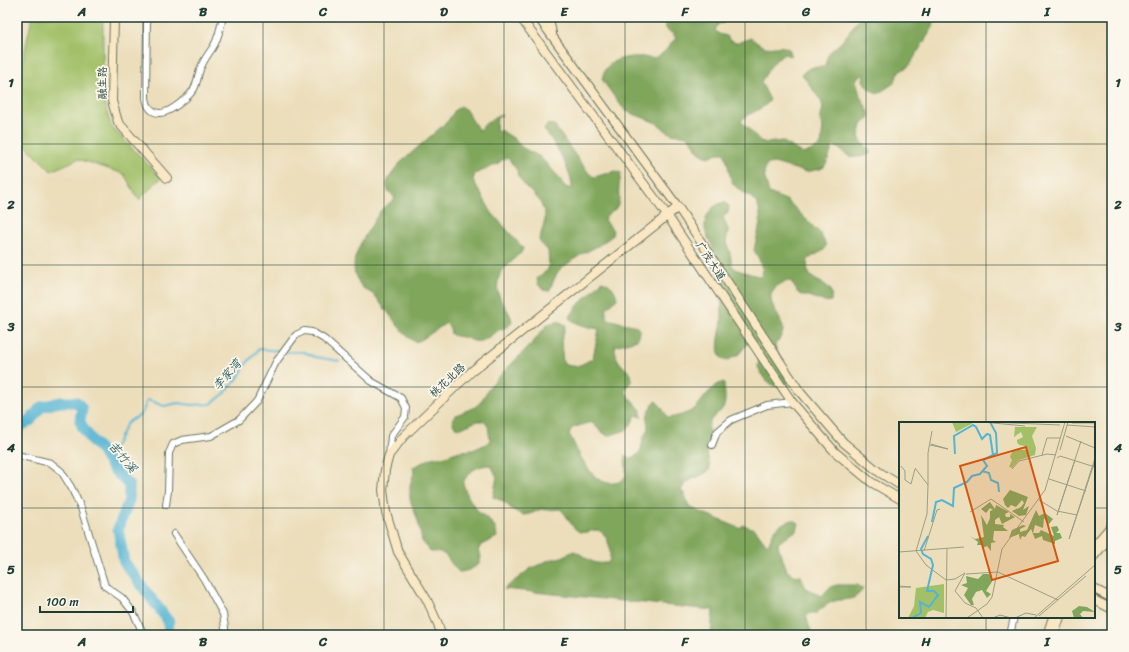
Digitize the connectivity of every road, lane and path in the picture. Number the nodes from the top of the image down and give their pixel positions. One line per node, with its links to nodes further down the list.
1 (114, 17): 8 (main road, 融生路)
2 (147, 17): 3 (street)
3 (223, 17)
4 (538, 17): 7 (main road, 广茂大道)
5 (550, 17): 7 (main road)
6 (524, 19): 10 (main road, 广茂大道)
7 (552, 36): 9 (main road, 广茂大道)
8 (168, 178)
9 (678, 207): 10 (main road, 桃花北路); 15 (main road, 广茂大道)
10 (667, 215): 11 (main road, 广茂大道); 14 (main road, 桃花北路)
11 (792, 402): 12 (street); 16 (main road, 广茂大道)
12 (712, 445)
13 (17, 454): 30 (street)
14 (389, 455): 17 (street); 32 (main road, 桃花北路)
15 (899, 484)
16 (899, 498)
17 (166, 505)
18 (1112, 525): 21 (main road)
19 (174, 534): 31 (street)
20 (1112, 535): 22 (main road)
21 (1095, 545)
22 (1095, 555)
23 (1095, 590): 24 (main road)
24 (1112, 598)
25 (1095, 600): 26 (main road)
26 (1112, 609)
27 (1014, 618): 33 (street)
28 (1053, 618): 34 (main road)
29 (1060, 618): 35 (main road)
30 (144, 635)
31 (226, 635)
32 (441, 635)
33 (1010, 635)
34 (1047, 635)
35 (1054, 635)

